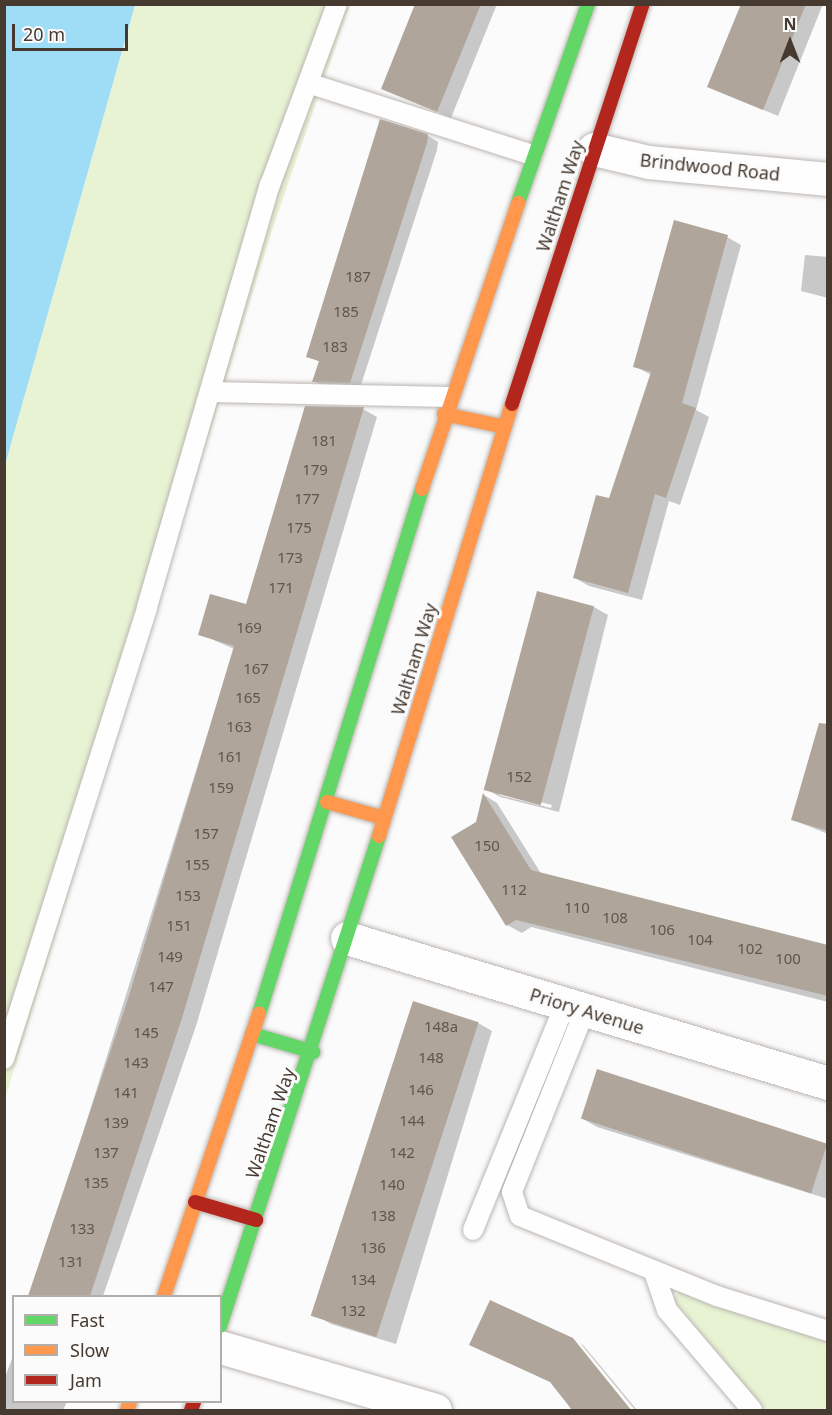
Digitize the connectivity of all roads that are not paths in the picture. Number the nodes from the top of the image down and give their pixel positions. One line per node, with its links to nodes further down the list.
1 (337, 4): 4 (lane)
2 (588, 4): 6 (main road)
3 (643, 4): 5 (main road, Waltham Way)
4 (308, 83): 6 (lane); 8 (lane)
5 (594, 149): 7 (street, Brindwood Road); 10 (main road, Waltham Way)
6 (532, 155): 9 (main road)
7 (828, 179)
8 (210, 392): 9 (lane); 17 (lane)
9 (447, 406): 10 (main road); 11 (main road)
10 (505, 427): 12 (main road, Waltham Way)
11 (327, 802): 12 (main road); 15 (main road)
12 (384, 818): 13 (main road, Waltham Way)
13 (347, 939): 14 (street, Priory Avenue); 16 (main road, Waltham Way)
14 (575, 1007): 18 (street, Priory Avenue); 21 (lane); 22 (lane)
15 (252, 1034): 16 (main road); 19 (main road)
16 (313, 1052): 20 (main road, Waltham Way)
17 (4, 1059)
18 (828, 1083)
19 (195, 1202): 20 (main road); 23 (main road)
20 (256, 1220): 24 (main road, Waltham Way)
21 (473, 1230)
22 (654, 1272): 25 (lane); 28 (lane)
23 (164, 1295)
24 (222, 1320)
25 (828, 1331)
26 (222, 1348): 27 (street)
27 (435, 1410)
28 (752, 1410)

